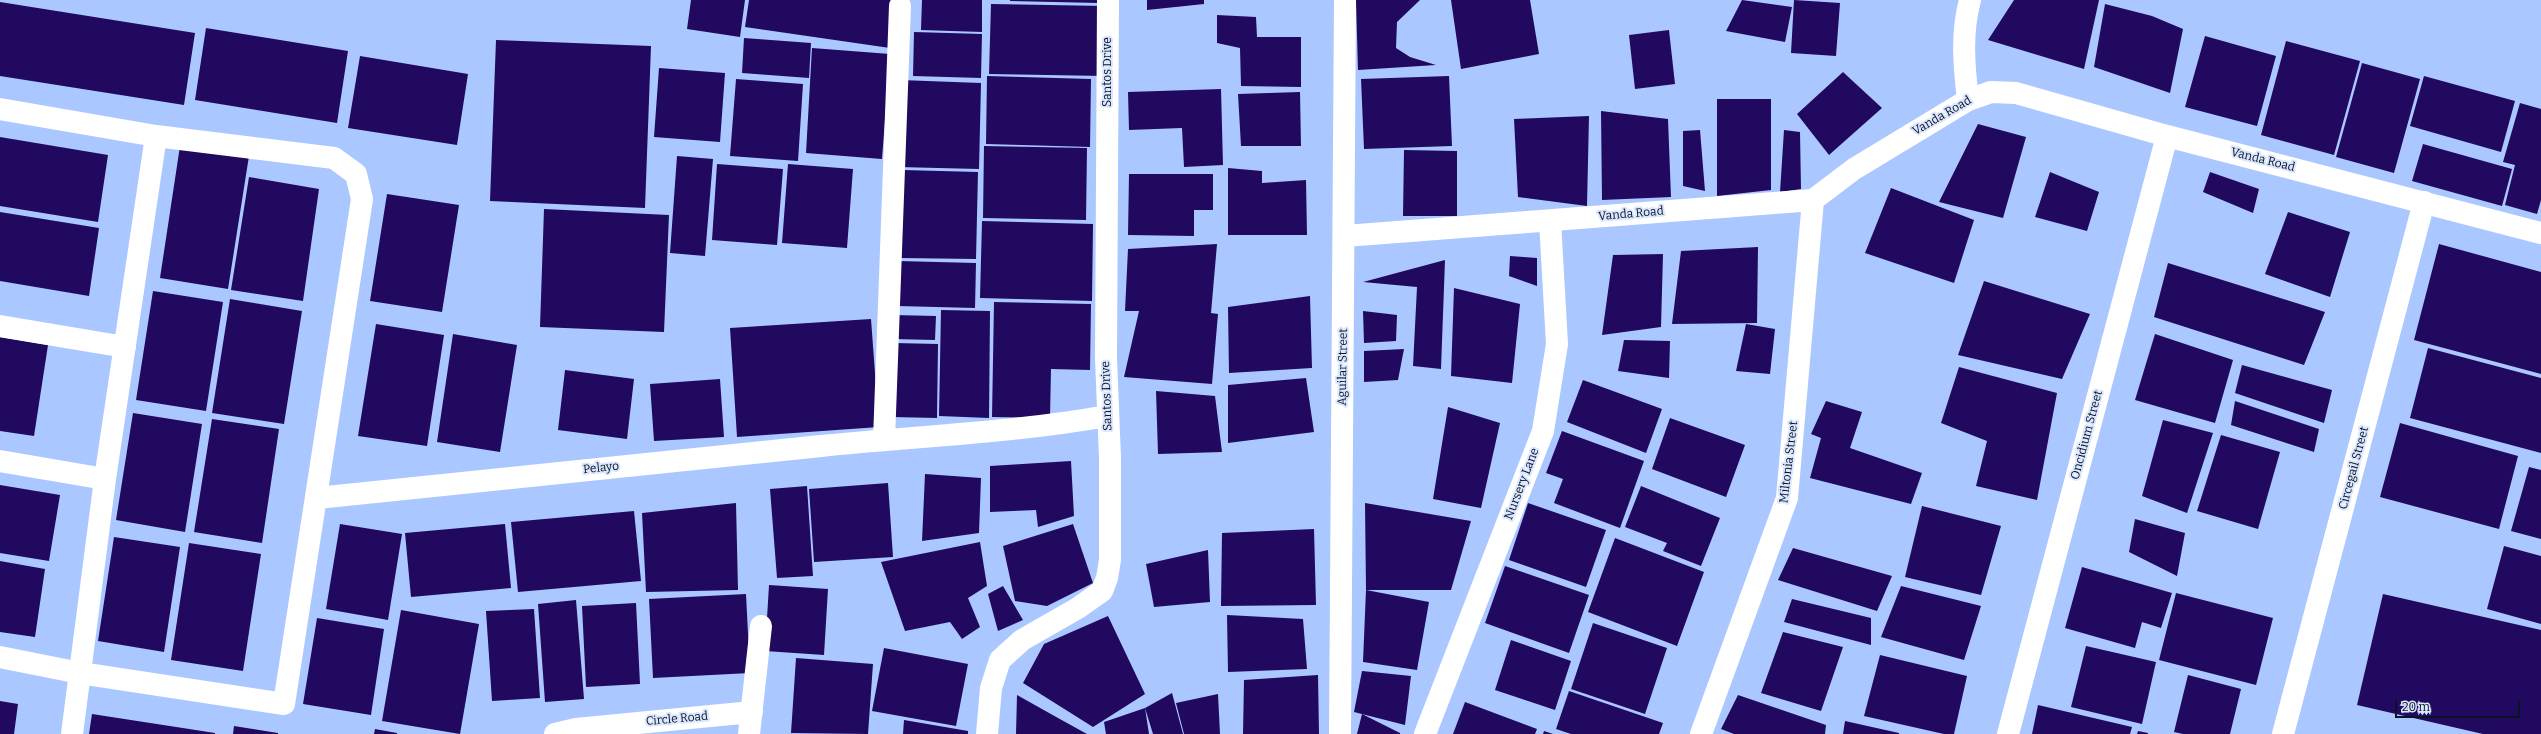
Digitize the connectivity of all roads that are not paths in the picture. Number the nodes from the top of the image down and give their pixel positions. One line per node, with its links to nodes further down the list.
1 (1108, 0): 16 (street, Santos Drive)
2 (1345, 0): 13 (street, Aguilar Street)
3 (1970, 0): 5 (street)
4 (900, 6): 17 (street)
5 (1968, 100): 8 (street, Vanda Road); 9 (street, Vanda Road)
6 (0, 109): 7 (street)
7 (156, 136): 15 (street); 20 (street)
8 (2167, 136): 10 (street, Vanda Road); 32 (street, Oncidium Street)
9 (1813, 200): 11 (street, Vanda Road); 31 (street, Miltonia Street)
10 (2424, 202): 12 (street, Vanda Road); 33 (street, Circegail Street)
11 (1550, 220): 13 (street, Vanda Road); 30 (street, Nursery Lane)
12 (2541, 233)
13 (1345, 236): 29 (street, Aguilar Street)
14 (0, 326): 15 (street)
15 (125, 347): 19 (street)
16 (1107, 416): 17 (street, Pelayo); 28 (street, Santos Drive)
17 (884, 440): 20 (street, Pelayo)
18 (0, 461): 19 (street)
19 (105, 478): 23 (street)
20 (317, 498): 23 (street)
21 (761, 626): 24 (street)
22 (0, 657): 23 (street)
23 (80, 673): 25 (street)
24 (752, 712): 26 (street, Circle Road); 27 (street)
25 (72, 734)
26 (555, 734)
27 (749, 734)
28 (987, 734)
29 (1340, 734)
30 (1425, 734)
31 (1702, 734)
32 (2008, 734)
33 (2283, 734)

